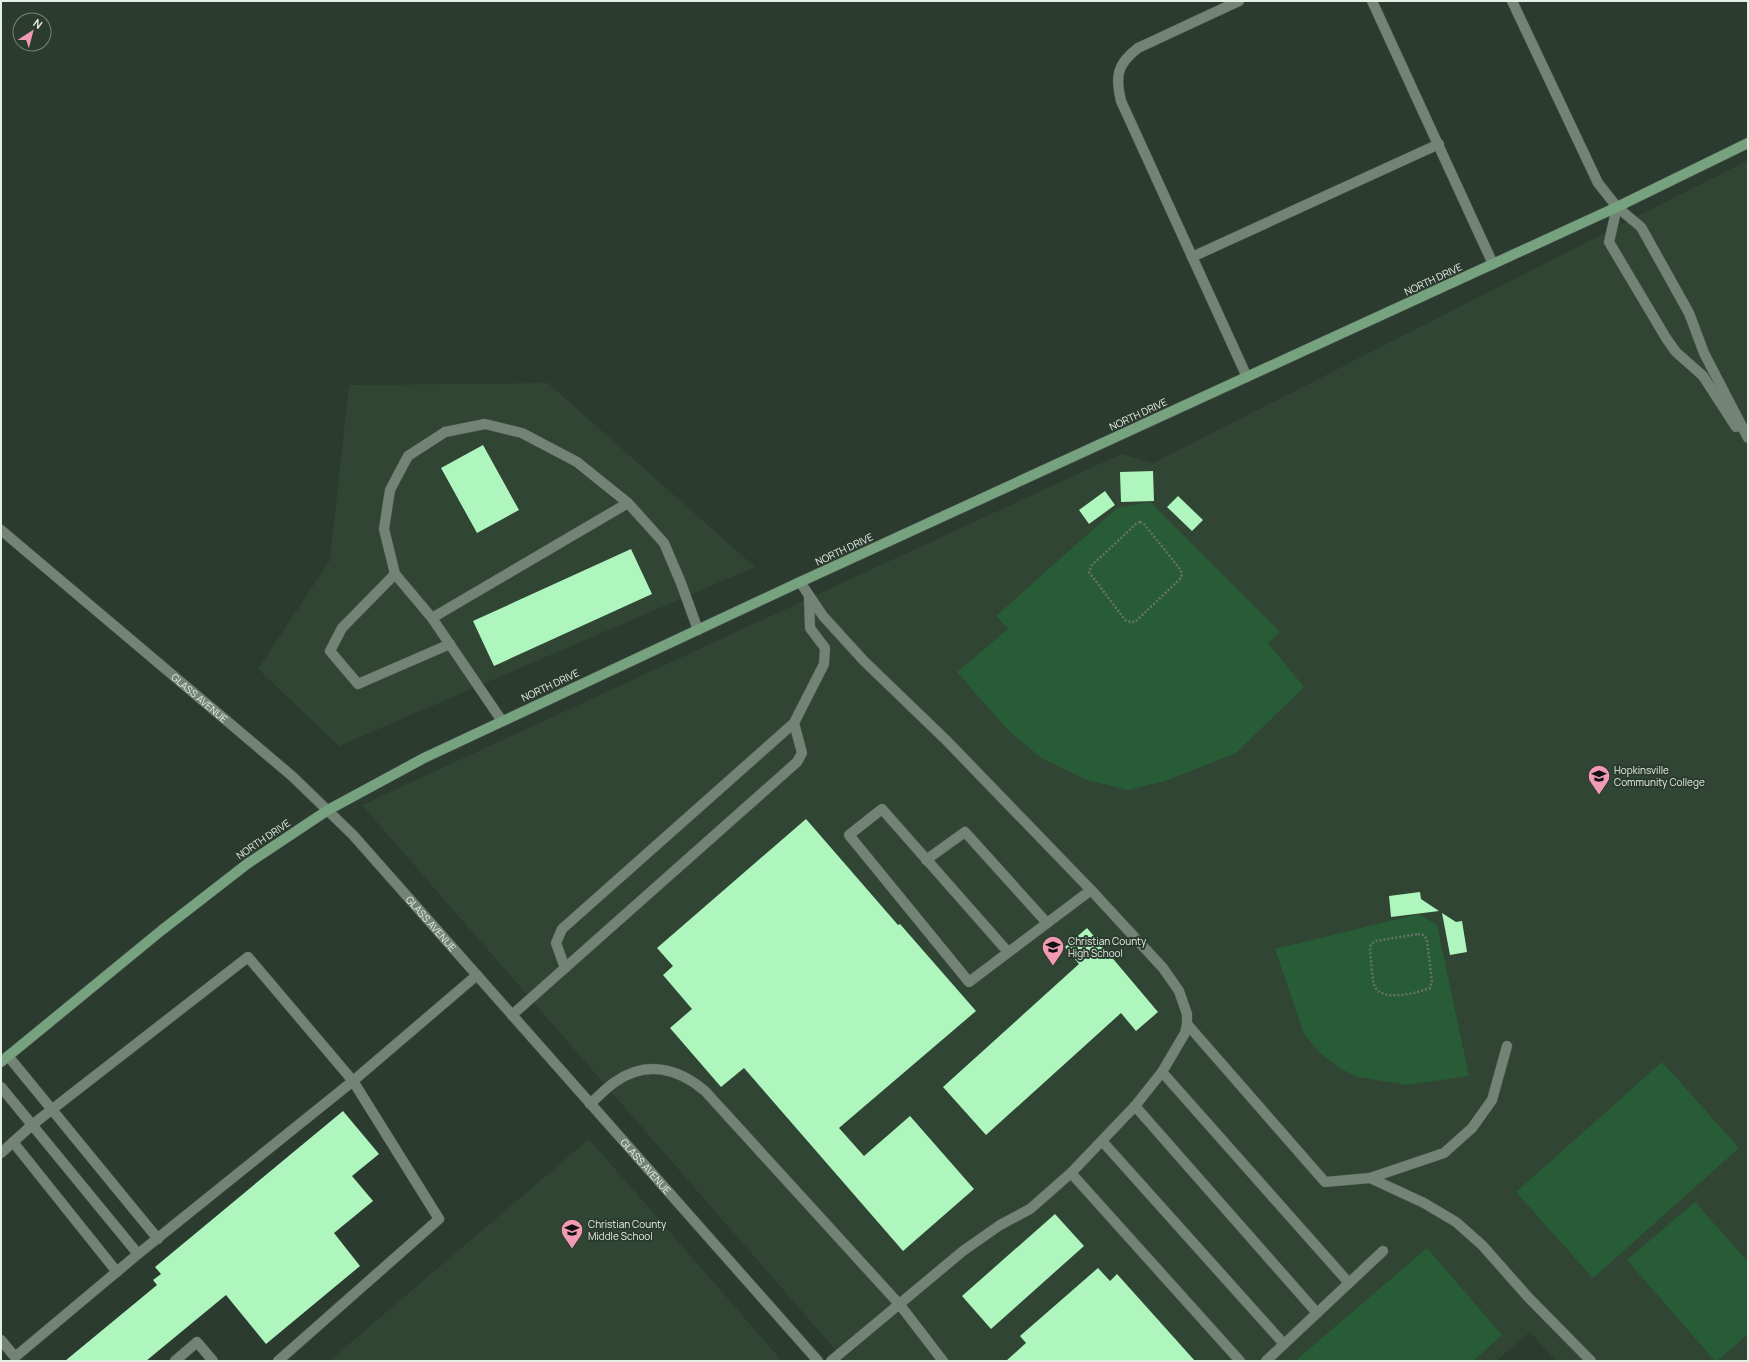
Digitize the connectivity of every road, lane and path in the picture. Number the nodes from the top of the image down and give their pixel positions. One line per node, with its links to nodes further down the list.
1 (1239, 1): 7 (street)
2 (1372, 1): 5 (street)
3 (1512, 1): 6 (street)
4 (1748, 143): 6 (main road, NORTH DRIVE)
5 (1439, 144): 7 (street); 8 (street)
6 (1618, 207): 8 (main road, NORTH DRIVE); 10 (street); 11 (street)
7 (1192, 257): 9 (street)
8 (1493, 264): 9 (main road, NORTH DRIVE)
9 (1247, 377): 16 (main road, NORTH DRIVE)
10 (1748, 438)
11 (1748, 445)
12 (628, 503): 15 (street); 18 (street); 19 (street)
13 (1137, 523): 13 (path)
14 (1, 530): 23 (street, GLASS AVENUE)
15 (395, 574): 18 (street); 20 (street)
16 (800, 582): 17 (street); 19 (main road, NORTH DRIVE)
17 (809, 597): 22 (street); 25 (street)
18 (432, 618): 20 (street)
19 (698, 630): 21 (main road, NORTH DRIVE)
20 (450, 644): 21 (street)
21 (502, 721): 23 (main road, NORTH DRIVE)
22 (794, 723): 29 (street); 29 (street)
23 (328, 810): 30 (street, GLASS AVENUE); 34 (main road, NORTH DRIVE)
24 (926, 860): 26 (street); 28 (street); 28 (street)
25 (1091, 890): 26 (street); 32 (street)
26 (1047, 923): 28 (street)
27 (1418, 934): 27 (path)
28 (1008, 952)
29 (565, 968): 31 (street)
30 (477, 975): 31 (street, GLASS AVENUE); 36 (street)
31 (512, 1015): 38 (street, GLASS AVENUE)
32 (1188, 1024): 35 (street); 46 (street)
33 (1507, 1046): 46 (street)
34 (5, 1059): 40 (street)
35 (1162, 1072): 39 (street); 51 (street)
36 (353, 1081): 40 (street); 47 (street); 58 (street)
37 (1, 1087): 41 (street)
38 (590, 1104): 52 (street); 59 (street, GLASS AVENUE)
39 (1135, 1106): 42 (street); 53 (street)
40 (51, 1110): 41 (street); 47 (street)
41 (32, 1125): 43 (street); 49 (street)
42 (1102, 1141): 45 (street); 55 (street)
43 (13, 1142): 44 (street); 50 (street)
44 (1, 1152)
45 (1071, 1173): 52 (street); 62 (street)
46 (1370, 1178): 64 (street)
47 (158, 1239): 49 (street)
48 (1383, 1251): 51 (street)
49 (138, 1254): 50 (street)
50 (117, 1272): 54 (street)
51 (1349, 1283): 53 (street)
52 (900, 1304): 60 (street); 61 (street)
53 (1317, 1313): 55 (street)
54 (1, 1340)
55 (1284, 1344): 63 (street)
56 (176, 1361): 57 (street)
57 (213, 1361)
58 (278, 1361)
59 (818, 1361)
60 (832, 1361)
61 (943, 1361)
62 (1240, 1361)
63 (1266, 1361)
64 (1590, 1361)

